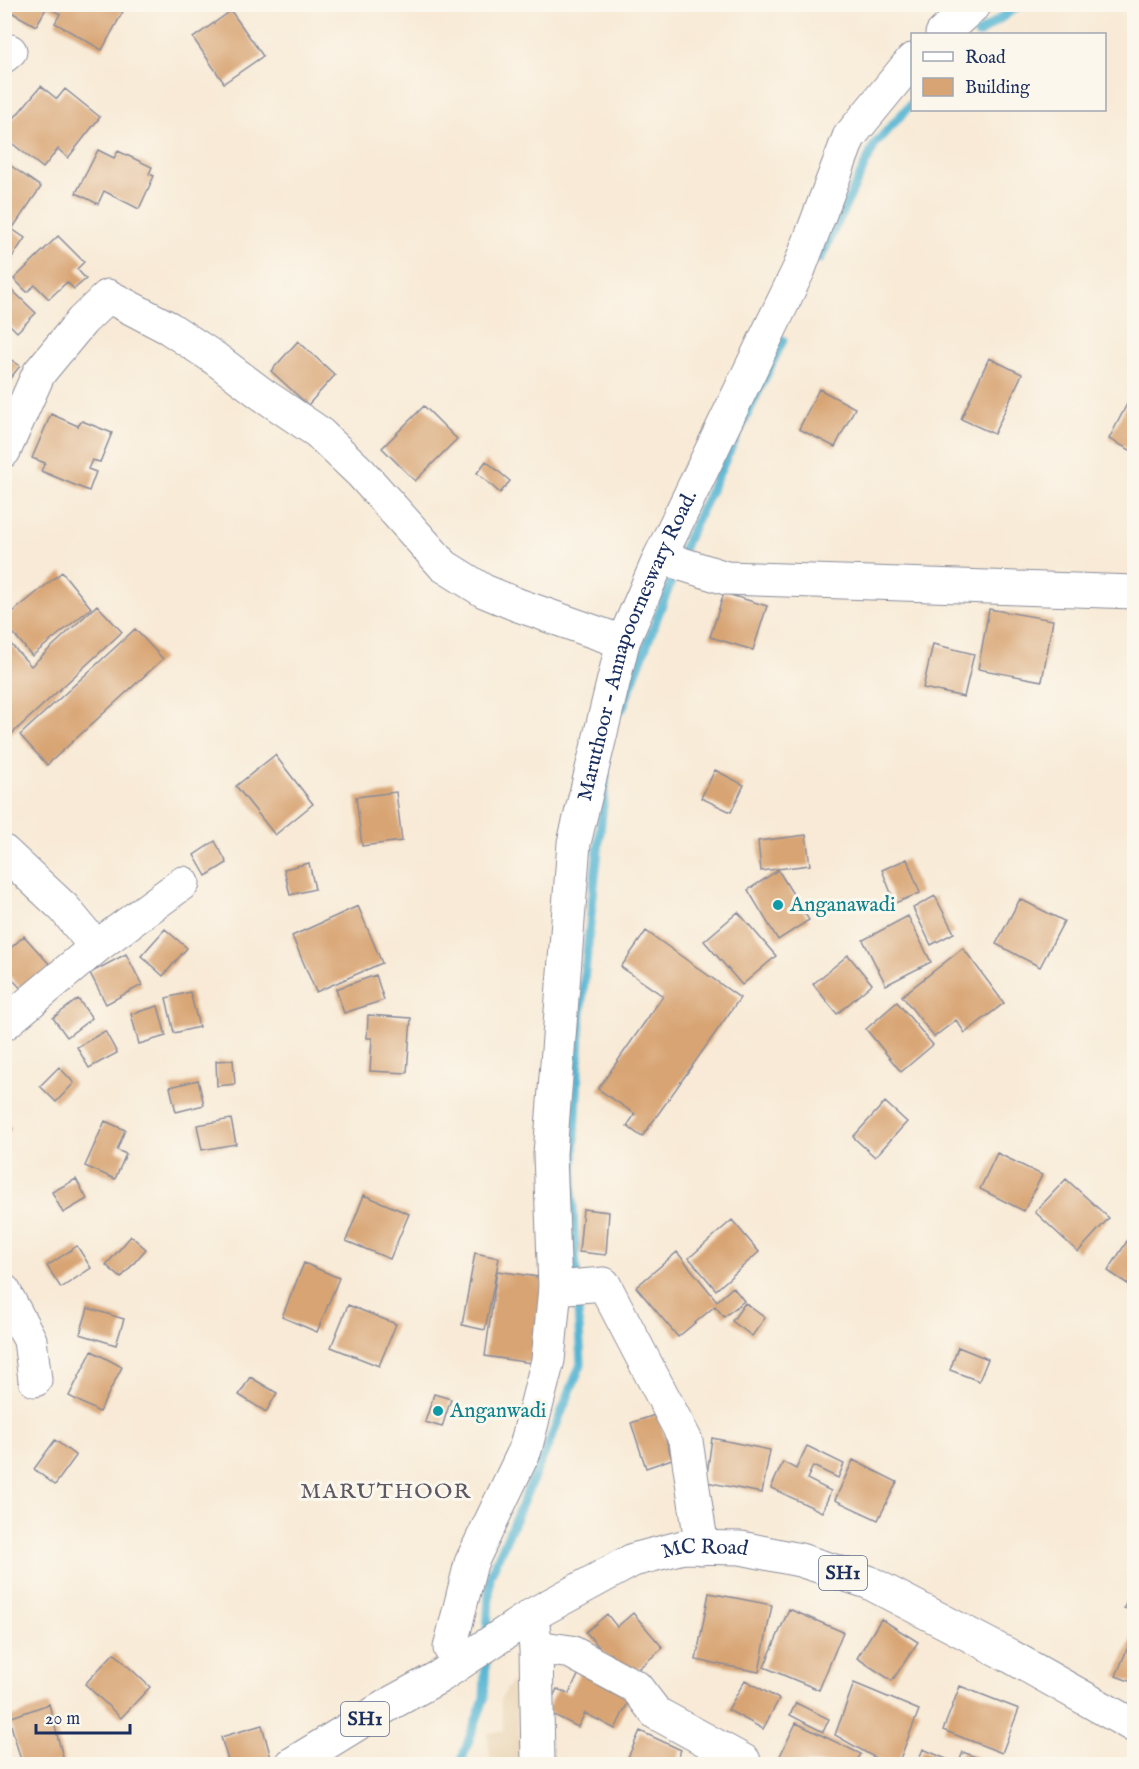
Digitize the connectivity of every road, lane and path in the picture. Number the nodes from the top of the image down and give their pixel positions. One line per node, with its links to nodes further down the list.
1 (975, 4): 2 (street)
2 (943, 33)
3 (911, 61): 5 (street, Maruthoor - Annapoorneswary Road.)
4 (4, 451): 7 (street)
5 (660, 557): 6 (street); 7 (street, Maruthoor - Annapoorneswary Road.)
6 (1134, 592)
7 (623, 642): 12 (street, Maruthoor - Annapoorneswary Road.)
8 (4, 852): 10 (street)
9 (183, 883): 10 (street)
10 (96, 947): 11 (street)
11 (4, 1024)
12 (555, 1288): 15 (street); 17 (street, Maruthoor - Annapoorneswary Road.)
13 (4, 1291): 14 (street)
14 (35, 1380)
15 (702, 1548): 16 (street, MC Road / SH1); 18 (street, MC Road / SH1)
16 (534, 1631): 17 (street, MC Road / SH1); 20 (street); 21 (street)
17 (445, 1662): 19 (street, MC Road / SH1)
18 (1134, 1726)
19 (292, 1764)
20 (538, 1764)
21 (744, 1764)

